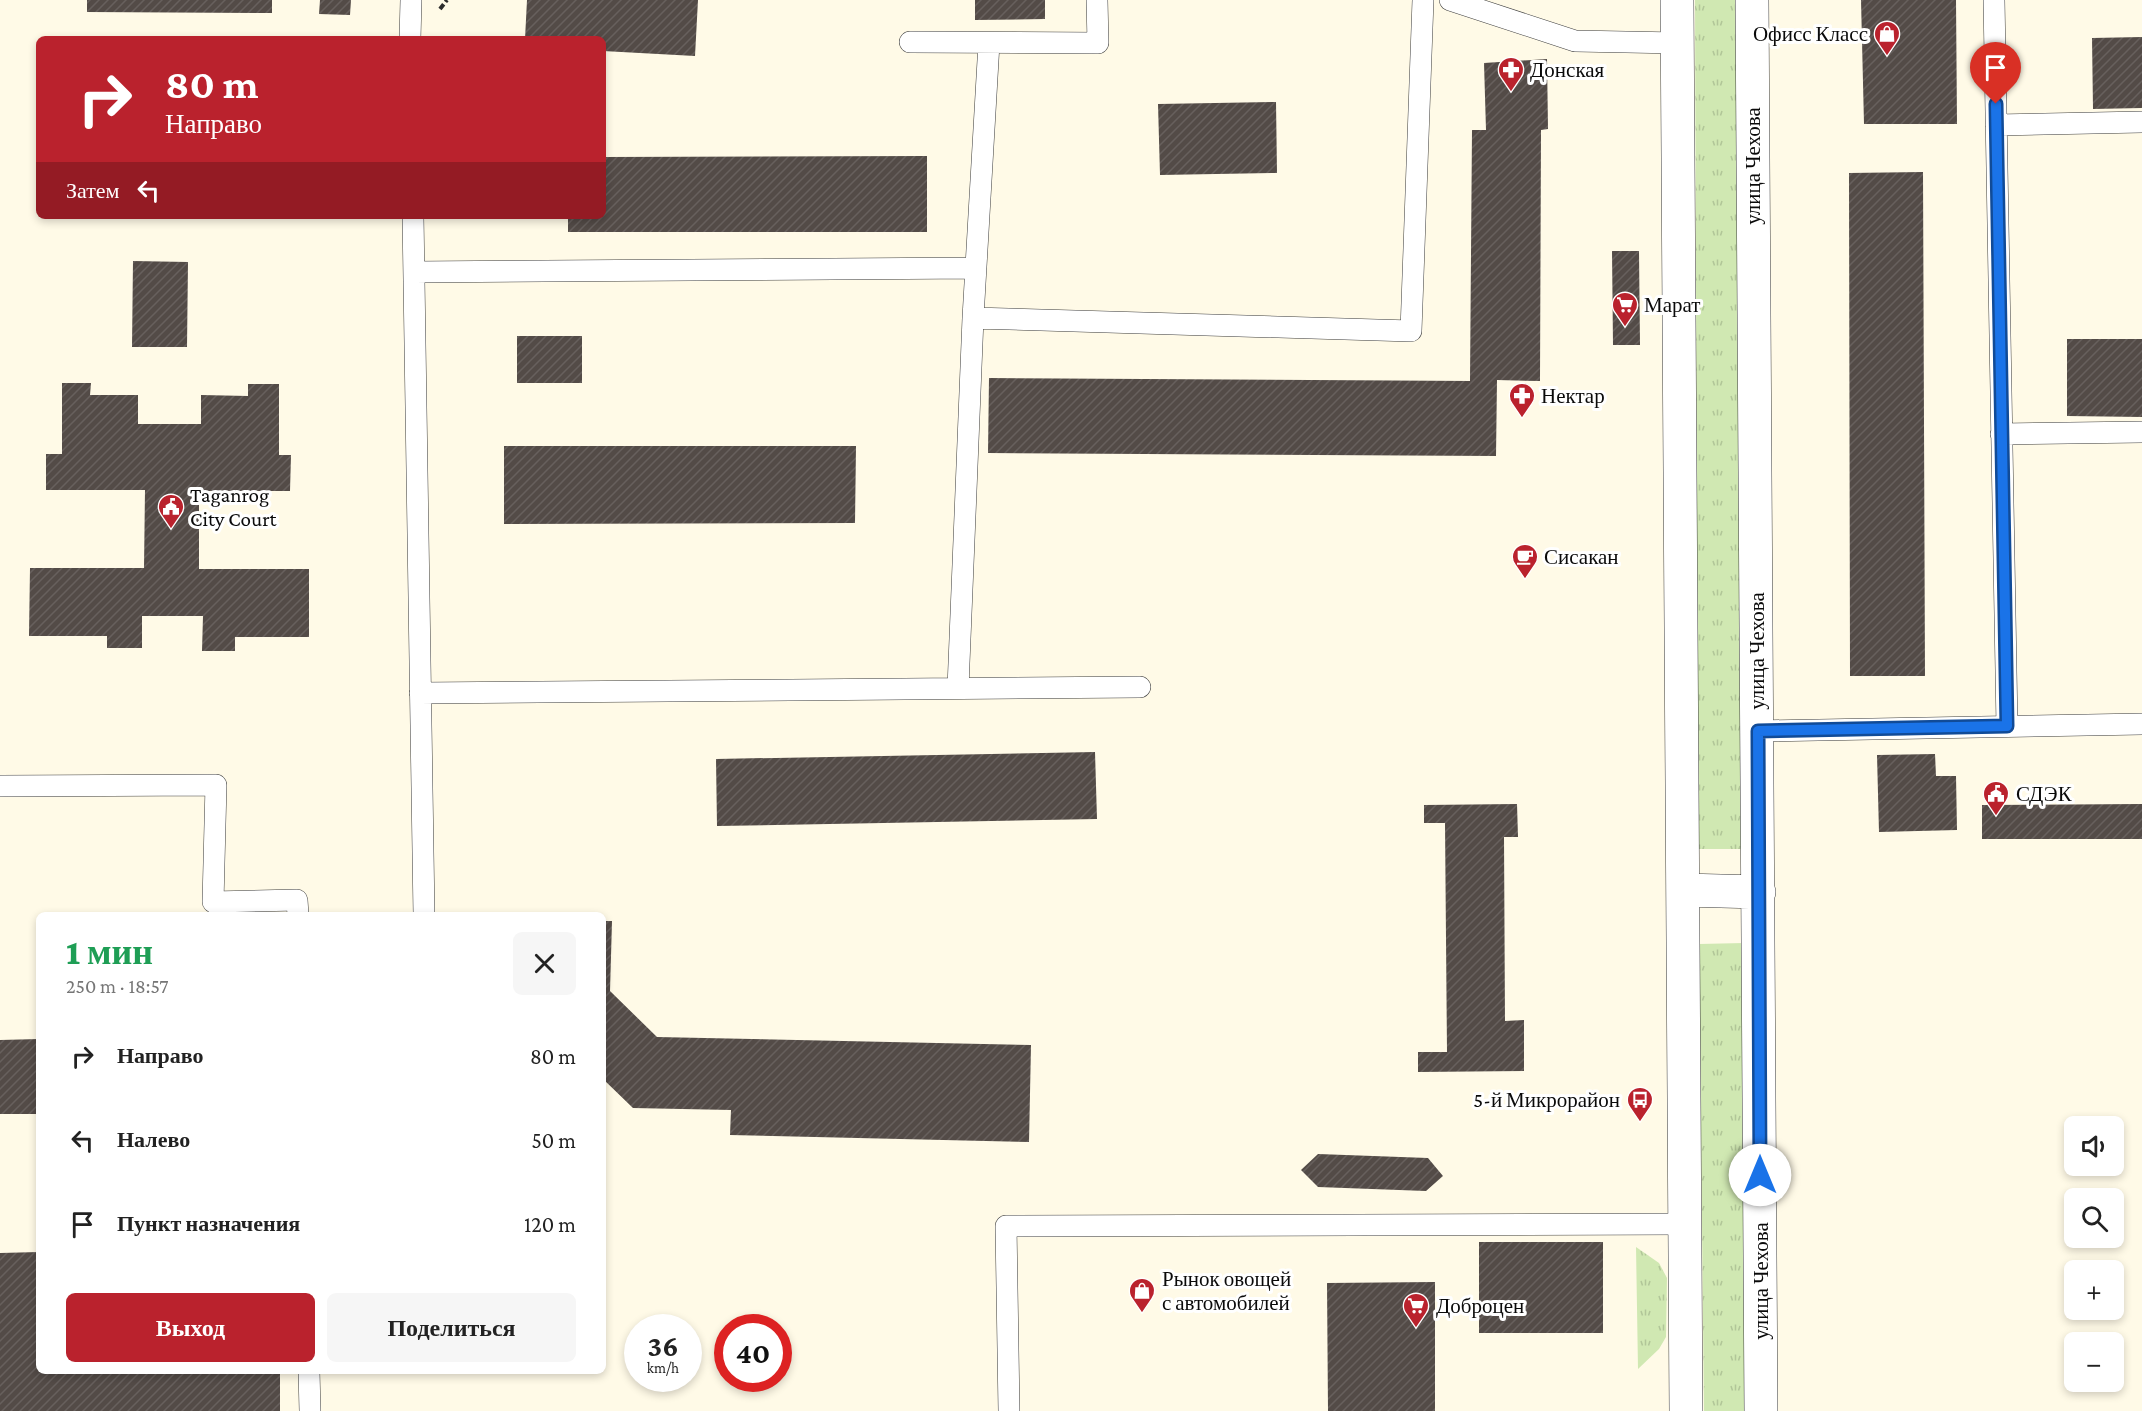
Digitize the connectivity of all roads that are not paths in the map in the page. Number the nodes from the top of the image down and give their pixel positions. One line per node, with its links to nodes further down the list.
1 (411, 0): 8 (lane)
2 (1097, 0): 10 (lane)
3 (1424, 0): 17 (lane)
4 (1450, 0): 11 (lane)
5 (1677, 0): 11 (street)
6 (1752, 0): 25 (street, улица Чехова)
7 (1994, 0): 13 (lane)
8 (410, 36)
9 (910, 42): 10 (lane)
10 (989, 43): 15 (lane)
11 (1677, 43): 27 (street)
12 (2142, 122): 13 (lane)
13 (1996, 125): 19 (lane)
14 (413, 219): 16 (lane)
15 (976, 268): 16 (lane); 17 (lane)
16 (414, 272): 22 (lane)
17 (973, 318): 21 (lane)
18 (2142, 432): 19 (lane)
19 (2001, 434): 24 (lane)
20 (1140, 687): 21 (lane)
21 (958, 688): 22 (lane)
22 (420, 693): 30 (lane)
23 (2142, 724): 24 (lane)
24 (2007, 726): 25 (lane)
25 (1758, 731): 28 (street, улица Чехова)
26 (0, 786): 29 (lane)
27 (1683, 890): 28 (street); 31 (street)
28 (1759, 892): 36 (street, улица Чехова)
29 (298, 912)
30 (424, 912)
31 (1685, 1224): 34 (lane); 35 (street)
32 (309, 1374): 33 (lane)
33 (310, 1411)
34 (1009, 1411)
35 (1686, 1411)
36 (1761, 1411)

